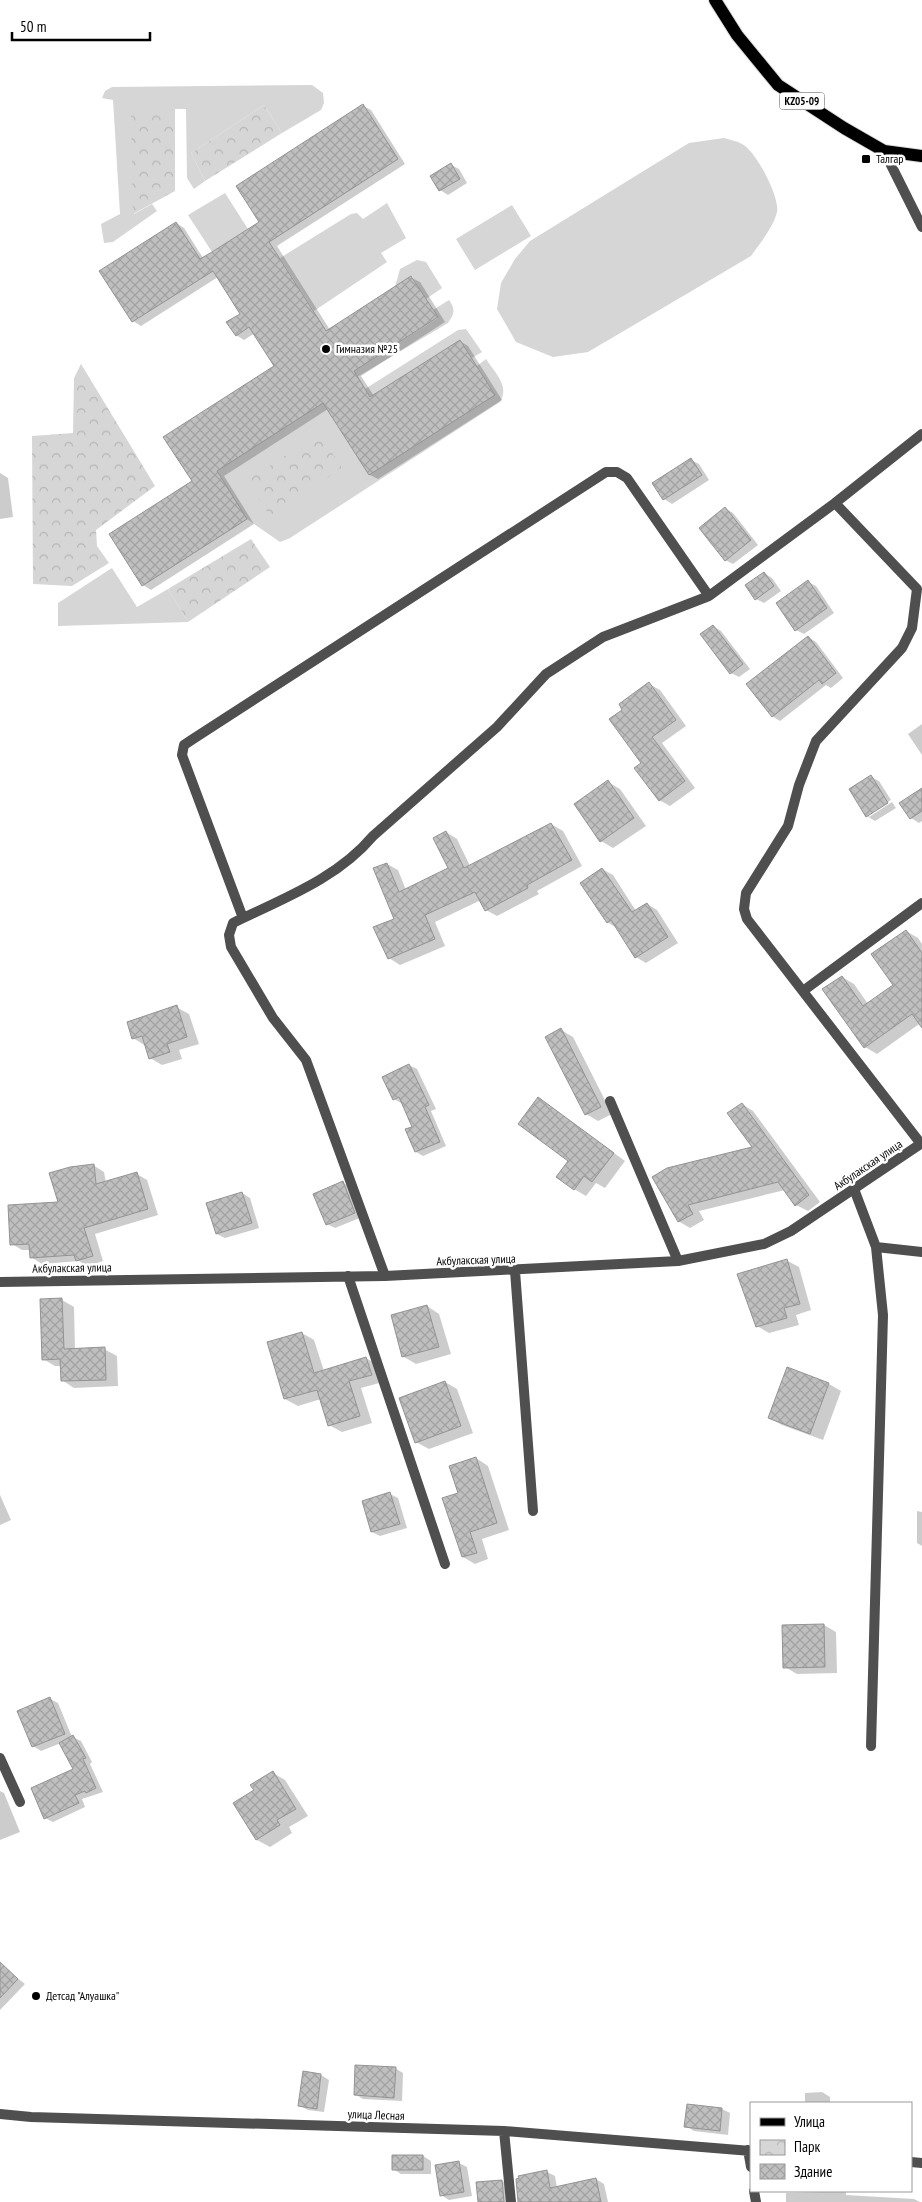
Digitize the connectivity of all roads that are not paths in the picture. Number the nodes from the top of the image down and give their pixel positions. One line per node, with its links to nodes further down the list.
1 (715, 0): 2 (main road, KZ05-09)
2 (884, 151): 3 (main road, KZ05-09); 4 (street)
3 (922, 156)
4 (922, 227)
5 (922, 434): 6 (street)
6 (835, 503): 7 (street); 10 (street)
7 (709, 596): 9 (street); 9 (street)
8 (922, 902): 10 (street)
9 (243, 918): 19 (street)
10 (804, 991): 12 (street)
11 (610, 1101): 16 (street)
12 (922, 1144): 13 (street, Акбулакская улица)
13 (854, 1189): 14 (street); 16 (street, Акбулакская улица)
14 (876, 1247): 15 (street); 23 (street)
15 (922, 1252)
16 (678, 1261): 17 (street, Акбулакская улица)
17 (515, 1271): 19 (street, Акбулакская улица); 21 (street)
18 (348, 1276): 19 (street, Акбулакская улица); 20 (street, Акбулакская улица); 22 (street)
19 (385, 1276)
20 (0, 1282)
21 (533, 1511)
22 (445, 1564)
23 (871, 1746)
24 (0, 1758): 25 (street)
25 (20, 1802)
26 (0, 2114): 27 (street, улица Лесная)
27 (504, 2131): 28 (street, улица Лесная); 29 (street)
28 (750, 2150)
29 (511, 2202)

